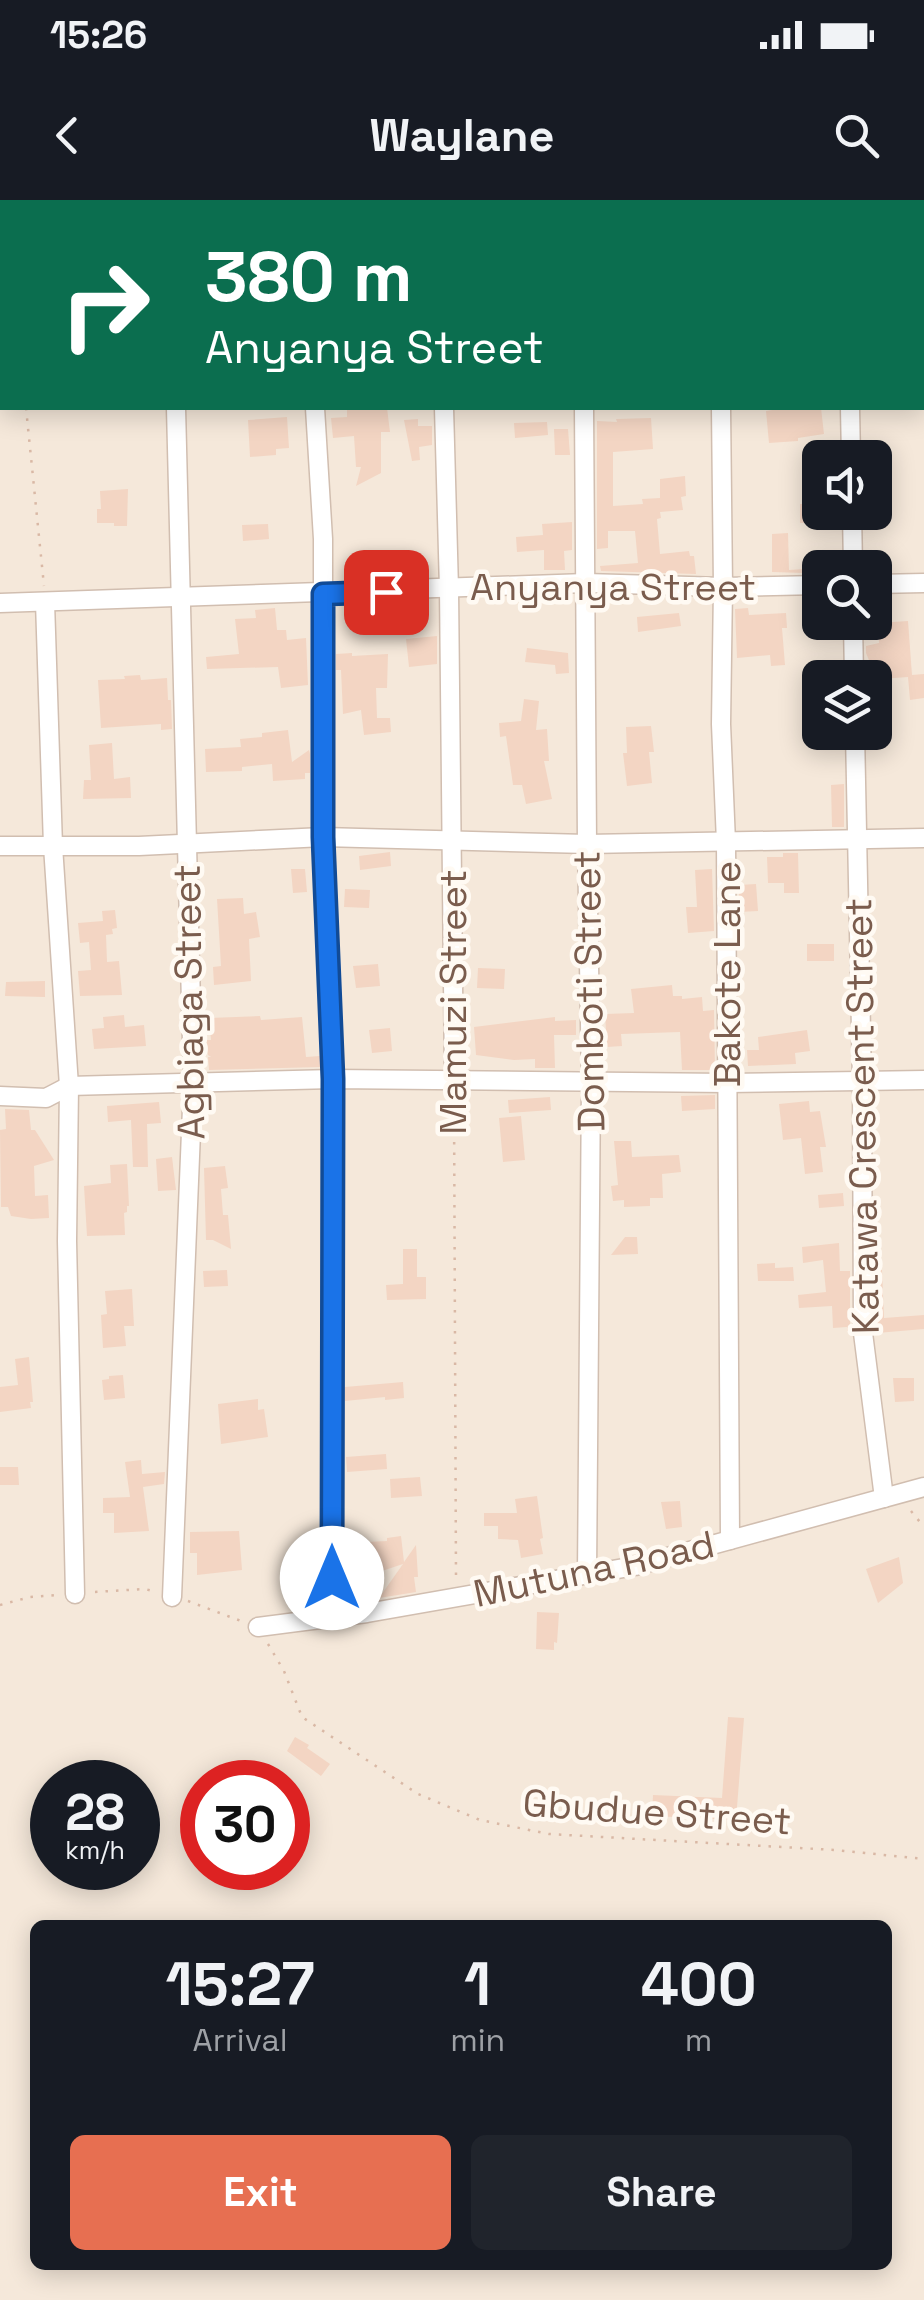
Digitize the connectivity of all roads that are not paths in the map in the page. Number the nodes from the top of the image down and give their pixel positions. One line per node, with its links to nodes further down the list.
1 (176, 410): 15 (street, Agbiaga Street)
2 (315, 410): 14 (street)
3 (444, 410): 13 (street, Mamuzi Street)
4 (584, 410): 10 (street, Domboti Street)
5 (720, 410): 12 (street, Bakote Lane)
6 (850, 410): 7 (street)
7 (851, 440)
8 (924, 582): 9 (street)
9 (892, 583)
10 (586, 584): 12 (street, Anyanya Street); 13 (street, Anyanya Street); 25 (street, Domboti Street)
11 (802, 586): 12 (street, Anyanya Street)
12 (723, 587): 23 (street, Bakote Lane)
13 (449, 589): 14 (street, Anyanya Street); 22 (street, Mamuzi Street)
14 (323, 594): 15 (street, Anyanya Street); 19 (street)
15 (181, 598): 16 (street, Anyanya Street); 24 (street, Agbiaga Street)
16 (45, 602): 17 (street, Anyanya Street); 27 (street)
17 (0, 603)
18 (856, 750): 21 (street, Katawa Crescent Street)
19 (323, 837): 22 (street); 24 (street); 28 (street)
20 (924, 838): 21 (street)
21 (858, 839): 23 (street); 33 (street, Katawa Crescent Street)
22 (451, 840): 25 (street); 29 (street, Mamuzi Street)
23 (726, 842): 25 (street); 34 (street, Bakote Lane)
24 (187, 844): 27 (street); 31 (street, Agbiaga Street)
25 (586, 844): 32 (street, Domboti Street)
26 (0, 846): 27 (street)
27 (52, 846): 35 (street)
28 (333, 1079): 29 (street); 31 (street); 43 (street)
29 (454, 1079): 32 (street)
30 (924, 1080): 33 (street)
31 (193, 1082): 35 (street); 42 (street, Agbiaga Street)
32 (591, 1082): 34 (street); 40 (street, Domboti Street)
33 (862, 1082): 34 (street); 38 (street, Katawa Crescent Street)
34 (727, 1083): 39 (street, Bakote Lane)
35 (69, 1086): 36 (street); 41 (street)
36 (0, 1096)
37 (924, 1486): 38 (street, Mutuna Road)
38 (891, 1496): 39 (street, Mutuna Road)
39 (730, 1540): 40 (street, Mutuna Road)
40 (587, 1575): 43 (street, Mutuna Road)
41 (75, 1594)
42 (172, 1597)
43 (332, 1617): 44 (street, Mutuna Road)
44 (258, 1627)

